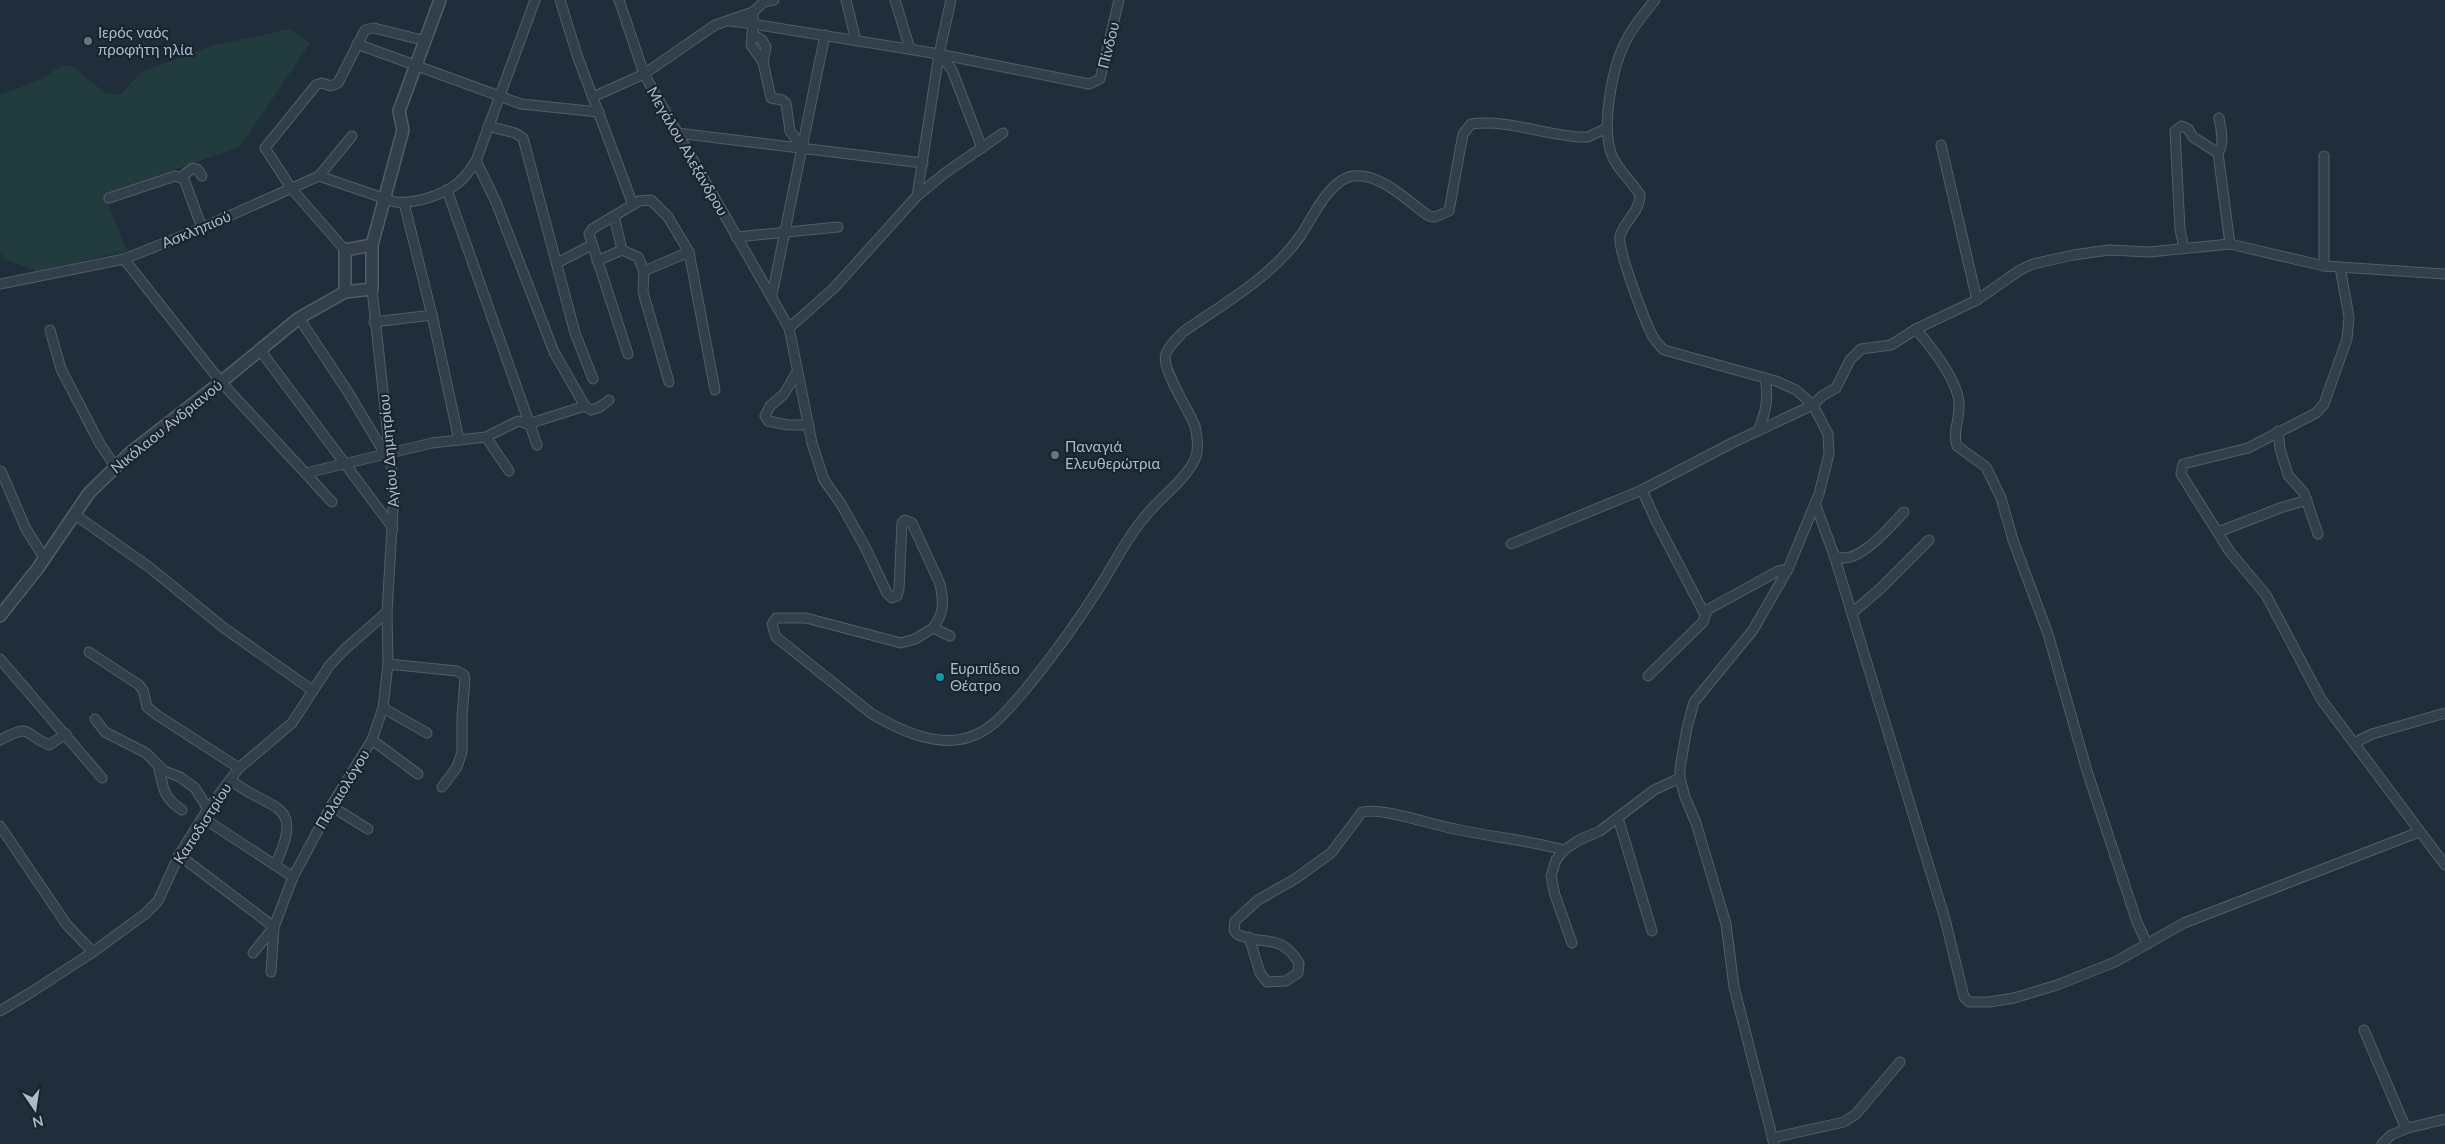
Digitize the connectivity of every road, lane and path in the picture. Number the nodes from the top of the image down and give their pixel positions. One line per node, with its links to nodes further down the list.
1 (440, 0): 15 (street)
2 (536, 0): 22 (street)
3 (560, 0): 23 (street)
4 (619, 0): 21 (street, Μεγάλου Αλεξάνδρου)
5 (774, 0): 11 (street)
6 (846, 0): 16 (street)
7 (895, 0): 18 (street)
8 (951, 0): 19 (street)
9 (1119, 0): 19 (street, Πίνδου)
10 (1655, 0): 27 (street)
11 (753, 12): 12 (street); 13 (street)
12 (727, 20): 13 (street); 21 (street)
13 (752, 29): 14 (street); 32 (street)
14 (825, 35): 16 (street); 32 (street)
15 (426, 41): 17 (street); 20 (street)
16 (856, 41): 18 (street)
17 (357, 44): 20 (street); 41 (street)
18 (910, 49): 19 (street)
19 (939, 54): 33 (street); 37 (street)
20 (416, 67): 22 (street); 45 (street)
21 (644, 74): 23 (street); 28 (street, Μεγάλου Αλεξάνδρου)
22 (499, 97): 24 (street); 26 (street)
23 (593, 97): 24 (street)
24 (599, 112): 47 (street)
25 (2219, 118): 34 (street)
26 (488, 126): 36 (street); 62 (street)
27 (1606, 128): 81 (street); 120 (street)
28 (677, 133): 32 (street); 52 (street, Μεγάλου Αλεξάνδρου)
29 (1003, 133): 33 (street)
30 (352, 136): 39 (street)
31 (1940, 145): 71 (street)
32 (802, 147): 37 (street); 51 (street)
33 (982, 148): 43 (street)
34 (2218, 153): 53 (street); 56 (street)
35 (2324, 156): 63 (street)
36 (476, 161): 42 (street); 88 (street)
37 (922, 163): 43 (street)
38 (202, 176): 40 (street)
39 (319, 176): 41 (street, Ασκληπιού); 45 (street)
40 (181, 177): 44 (street); 50 (street)
41 (291, 188): 50 (street, Ασκληπιού); 57 (street)
42 (447, 190): 46 (street); 89 (street)
43 (917, 196): 75 (street)
44 (109, 198)
45 (385, 199): 46 (street); 54 (street)
46 (404, 203): 72 (street)
47 (633, 205): 48 (street); 59 (street)
48 (614, 216): 55 (street); 58 (street)
49 (838, 227): 51 (street)
50 (202, 228): 60 (street, Ασκληπιού)
51 (785, 232): 52 (street); 70 (street)
52 (736, 237): 70 (street, Μεγάλου Αλεξάνδρου)
53 (2230, 244): 56 (street); 63 (street)
54 (372, 245): 57 (street); 68 (street)
55 (592, 245): 61 (street); 62 (street)
56 (2186, 248): 71 (street)
57 (345, 250): 69 (street)
58 (622, 250): 61 (street); 65 (street)
59 (689, 252): 65 (street); 85 (street)
60 (124, 259): 67 (street, Ασκληπιού); 83 (street)
61 (597, 261): 79 (street)
62 (557, 264): 82 (street)
63 (2324, 266): 64 (street)
64 (2340, 267): 66 (street); 92 (street)
65 (644, 271): 84 (street)
66 (2445, 274)
67 (3, 283)
68 (372, 289): 69 (street); 74 (street, Αγίου Δημητρίου)
69 (345, 292): 73 (street, Νικόλαου Ανδριανού)
70 (772, 295): 75 (street, Μεγάλου Αλεξάνδρου)
71 (1977, 300): 76 (street)
72 (432, 315): 74 (street); 94 (street)
73 (299, 318): 78 (street, Νικόλαου Ανδριανού); 96 (street)
74 (374, 322): 96 (street, Αγίου Δημητρίου)
75 (789, 328): 80 (street, Μεγάλου Αλεξάνδρου)
76 (1916, 329): 87 (street); 159 (street)
77 (50, 330): 98 (street)
78 (260, 350): 83 (street, Νικόλαου Ανδριανού); 97 (street)
79 (628, 354)
80 (797, 372): 90 (street, Μεγάλου Αλεξάνδρου); 90 (street)
81 (1765, 378): 87 (street); 91 (street)
82 (593, 379)
83 (221, 382): 98 (street, Νικόλαου Ανδριανού); 101 (street)
84 (669, 382)
85 (715, 390)
86 (609, 400): 88 (street)
87 (1813, 405): 91 (street); 105 (street)
88 (585, 406): 89 (street)
89 (528, 424): 93 (street); 95 (street)
90 (809, 425): 120 (street, Μεγάλου Αλεξάνδρου)
91 (1758, 431): 102 (street)
92 (2278, 432): 103 (street); 109 (street)
93 (486, 437): 94 (street); 100 (street)
94 (459, 440): 96 (street)
95 (537, 445)
96 (388, 454): 97 (street); 108 (street, Αγίου Δημητρίου)
97 (347, 464): 101 (street); 108 (street)
98 (115, 466): 107 (street, Νικόλαου Ανδριανού)
99 (1, 471): 114 (street)
100 (509, 471)
101 (306, 473): 104 (street)
102 (1642, 490): 112 (street); 117 (street)
103 (2306, 500): 109 (street); 110 (street)
104 (332, 502)
105 (1815, 504): 113 (street); 115 (street)
106 (1904, 512): 113 (street)
107 (74, 514): 114 (street, Νικόλαου Ανδριανού); 126 (street)
108 (394, 528): 116 (street, Αγίου Δημητρίου)
109 (2218, 532): 134 (street)
110 (2318, 534)
111 (1929, 540): 118 (street)
112 (1511, 544)
113 (1834, 555): 118 (street)
114 (45, 558): 119 (street, Νικόλαου Ανδριανού)
115 (1788, 569): 117 (street); 139 (street)
116 (387, 612): 124 (street, Παλαιολόγου); 126 (street, Καποδιστρίου)
117 (1704, 613): 125 (street)
118 (1852, 613): 159 (street)
119 (0, 615)
120 (933, 628): 121 (street)
121 (950, 636)
122 (89, 652): 136 (street)
123 (0, 658): 131 (street)
124 (388, 664): 127 (street, Παλαιολόγου); 141 (street)
125 (1648, 676)
126 (312, 690): 136 (street, Καποδιστρίου)
127 (383, 708): 130 (street); 133 (street, Παλαιολόγου)
128 (2445, 712): 134 (street)
129 (95, 719): 135 (street)
130 (427, 733)
131 (66, 734): 132 (street); 138 (street)
132 (0, 740)
133 (372, 740): 137 (street); 142 (street, Παλαιολόγου)
134 (2354, 743): 149 (street)
135 (158, 765): 143 (street); 144 (street)
136 (239, 768): 140 (street, Καποδιστρίου)
137 (418, 774)
138 (102, 778)
139 (1680, 778): 146 (street); 170 (street)
140 (231, 780): 143 (street, Καποδιστρίου); 152 (street)
141 (442, 788)
142 (330, 806): 148 (street); 154 (street, Παλαιολόγου)
143 (208, 809): 145 (street, Καποδιστρίου)
144 (182, 810)
145 (203, 818): 151 (street, Καποδιστρίου); 152 (street)
146 (1618, 818): 150 (street); 156 (street)
147 (0, 826): 160 (street)
148 (368, 829)
149 (2419, 832): 153 (street); 159 (street)
150 (1564, 850): 157 (street); 158 (street)
151 (179, 855): 155 (street); 160 (street, Καποδιστρίου)
152 (275, 865): 154 (street)
153 (2445, 865)
154 (293, 877): 155 (street, Παλαιολόγου)
155 (274, 927): 161 (street, Παλαιολόγου); 162 (street)
156 (1652, 931)
157 (1249, 938): 157 (street)
158 (1572, 943)
159 (2147, 944)
160 (93, 952): 163 (street, Καποδιστρίου)
161 (253, 953)
162 (271, 972)
163 (0, 1011)
164 (2364, 1030): 166 (street)
165 (1900, 1062): 170 (street)
166 (2399, 1113): 168 (street); 169 (street)
167 (2445, 1119): 168 (street)
168 (2408, 1128): 169 (street)
169 (2391, 1135): 171 (street)
170 (1773, 1141)
171 (2382, 1144)

